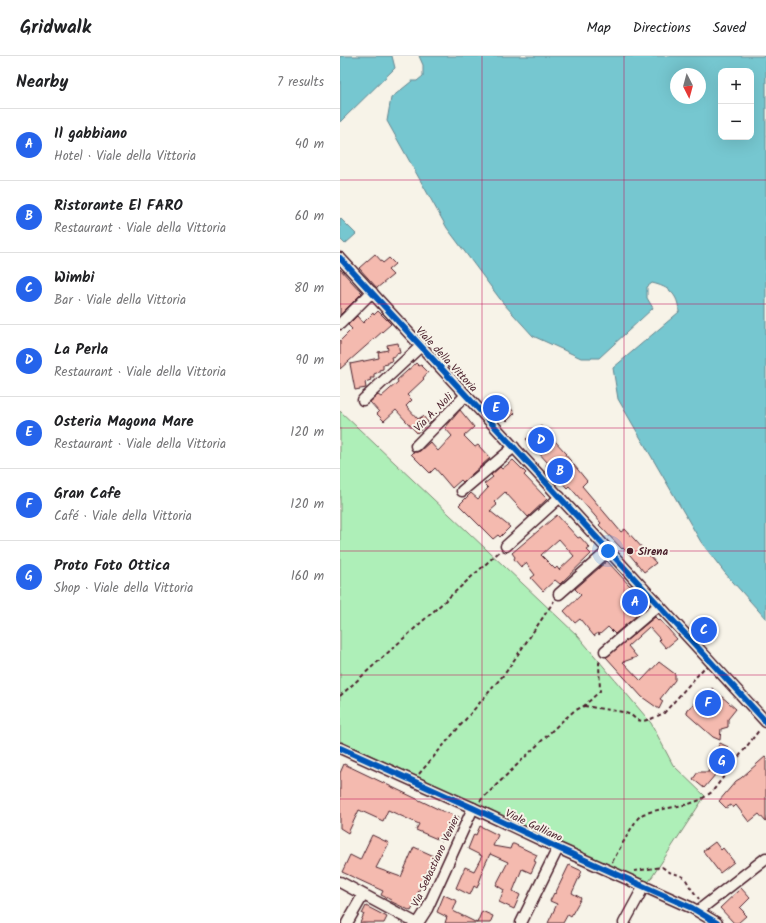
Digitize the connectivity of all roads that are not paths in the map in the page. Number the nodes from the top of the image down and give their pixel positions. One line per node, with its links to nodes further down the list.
1 (340, 258): 2 (street, Viale della Vittoria)
2 (372, 292): 3 (street); 4 (street, Viale della Vittoria)
3 (340, 324)
4 (421, 346): 5 (street, Viale della Vittoria); 6 (street)
5 (466, 395): 7 (street, Via A. Noli); 8 (street, Viale della Vittoria)
6 (363, 400)
7 (416, 446)
8 (514, 447): 9 (street); 10 (street, Viale della Vittoria)
9 (462, 491)
10 (560, 497): 11 (street); 12 (street, Viale della Vittoria)
11 (506, 546)
12 (609, 550): 13 (street); 14 (street, Viale della Vittoria)
13 (559, 594)
14 (659, 605): 15 (street); 16 (street, Viale della Vittoria)
15 (605, 651)
16 (766, 722)
17 (340, 748): 18 (street, Viale Galliano)
18 (473, 808): 19 (street, Viale Galliano); 26 (street, Via Sebastiano Venier)
19 (558, 848): 22 (street, Viale Galliano); 27 (street)
20 (766, 858): 24 (street)
21 (340, 882): 23 (street)
22 (644, 886): 24 (street, Viale Galliano); 28 (street)
23 (363, 894): 25 (street); 26 (street)
24 (702, 909): 29 (street, Viale Galliano)
25 (347, 923)
26 (417, 923)
27 (521, 923)
28 (624, 923)
29 (717, 923)

